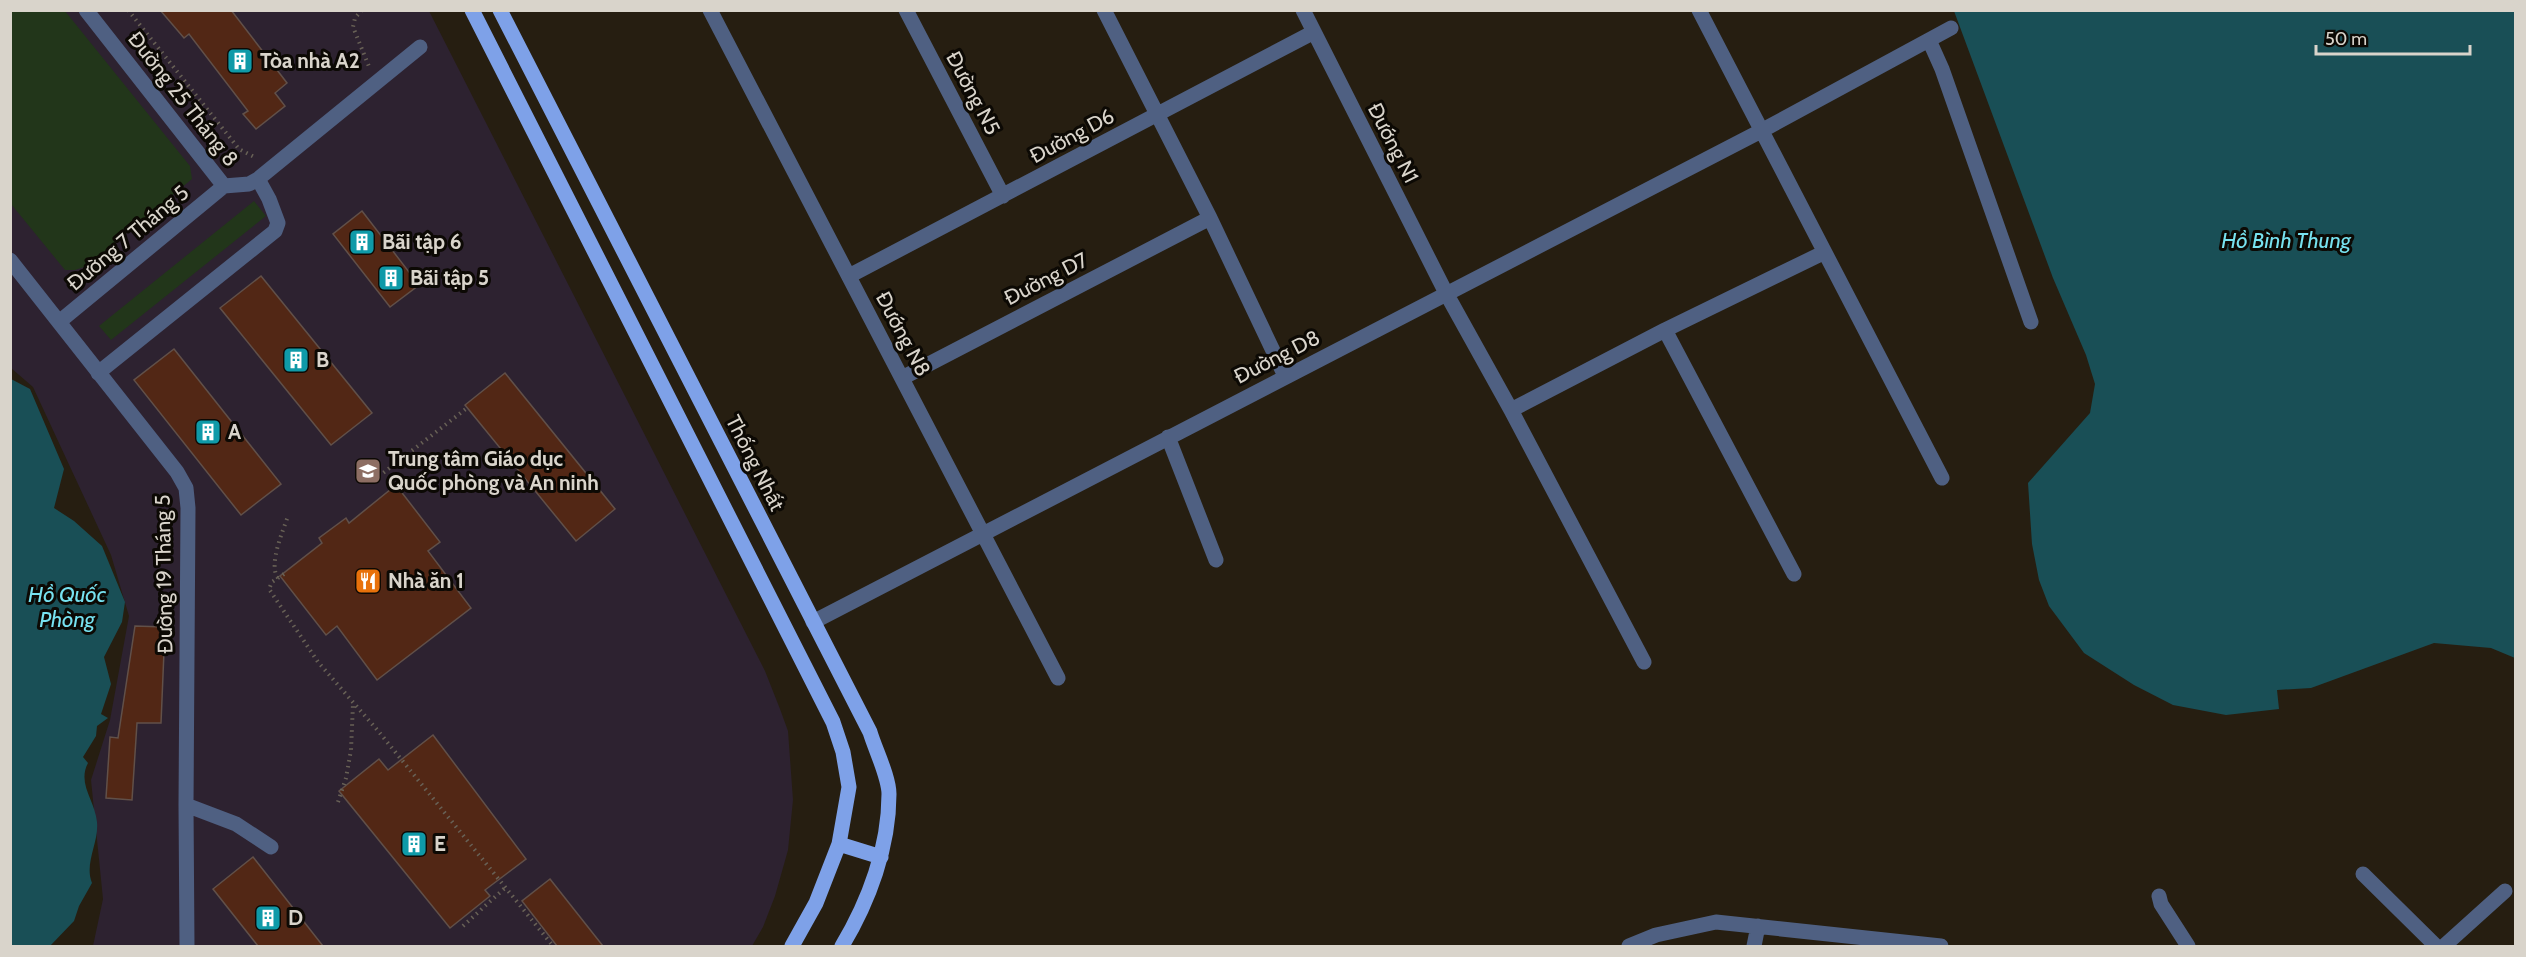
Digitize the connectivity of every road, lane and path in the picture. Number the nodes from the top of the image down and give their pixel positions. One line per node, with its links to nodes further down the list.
1 (86, 10): 20 (street, Đường 25 Tháng 8)
2 (362, 10): 15 (path)
3 (472, 10): 50 (main road)
4 (500, 10): 44 (main road, Thống Nhất)
5 (710, 10): 25 (street, Đướng N8)
6 (906, 10): 21 (street, Đường N5)
7 (1104, 10): 16 (street)
8 (1303, 10): 12 (street, Đướng N1)
9 (1699, 10): 17 (street)
10 (128, 11): 18 (path)
11 (1951, 28): 13 (street, Đường D8)
12 (1314, 32): 16 (street, Đường D6); 26 (street, Đướng N1)
13 (1929, 40): 17 (street, Đường D8); 28 (street)
14 (420, 47): 19 (street)
15 (373, 77)
16 (1157, 114): 21 (street, Đường D6); 22 (street)
17 (1761, 131): 23 (street); 26 (street, Đường D8)
18 (263, 160)
19 (258, 179): 20 (street); 30 (street)
20 (224, 186): 27 (street, Đường 7 Tháng 5)
21 (1003, 196): 25 (street, Đường D6)
22 (1210, 218): 31 (street); 32 (street, Đường D7)
23 (1824, 253): 29 (street); 36 (street)
24 (10, 261): 27 (street, Đường 19 Tháng 5)
25 (849, 276): 32 (street, Đướng N8)
26 (1446, 293): 31 (street, Đường D8); 34 (street, Đướng N1)
27 (59, 322): 30 (street, Đường 19 Tháng 5)
28 (2031, 322)
29 (1665, 330): 34 (street); 42 (street)
30 (98, 373): 49 (street, Đường 19 Tháng 5)
31 (1286, 376): 35 (street, Đường D8)
32 (902, 378): 39 (street, Đướng N8)
33 (467, 408): 37 (path)
34 (1511, 410): 45 (street, Đướng N1)
35 (1167, 437): 39 (street, Đường D8); 40 (street)
36 (1942, 478)
37 (374, 480)
38 (288, 516): 43 (path)
39 (983, 533): 44 (street, Đường D8); 46 (street, Đướng N8)
40 (1216, 560)
41 (284, 574): 43 (path)
42 (1794, 574)
43 (278, 578): 47 (path)
44 (813, 622): 52 (main road, Thống Nhất)
45 (1644, 662)
46 (1058, 678)
47 (353, 704): 48 (path); 54 (path)
48 (338, 802)
49 (186, 805): 51 (street); 60 (street, Đường 19 Tháng 5)
50 (839, 844): 52 (main road); 62 (main road)
51 (271, 848)
52 (881, 857): 63 (main road, Thống Nhất)
53 (2363, 874): 68 (street)
54 (506, 887): 57 (path); 61 (path)
55 (2505, 891): 69 (street)
56 (2159, 896): 67 (street)
57 (463, 926)
58 (1758, 926): 59 (street); 64 (street); 65 (street)
59 (1800, 939): 66 (street)
60 (187, 946)
61 (553, 946)
62 (792, 946)
63 (842, 946)
64 (1629, 946)
65 (1755, 946)
66 (1941, 946)
67 (2188, 946)
68 (2436, 946)
69 (2444, 946)

